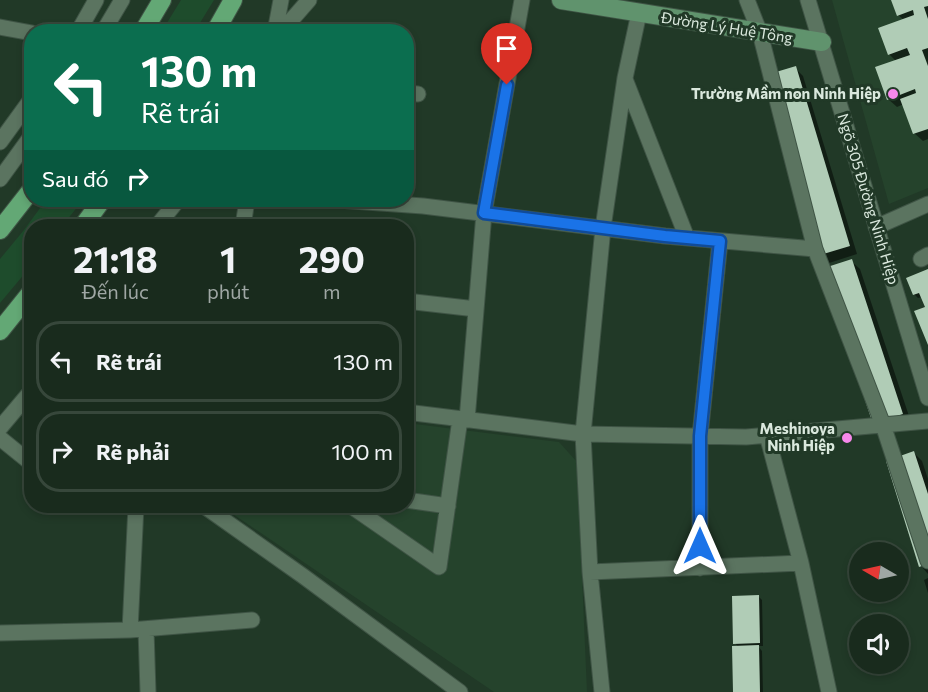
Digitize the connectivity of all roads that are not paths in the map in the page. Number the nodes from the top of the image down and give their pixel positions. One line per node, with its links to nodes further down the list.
1 (96, 0): 12 (street)
2 (122, 0): 13 (street)
3 (162, 0): 14 (highway)
4 (232, 0): 15 (highway)
5 (281, 0): 16 (street)
6 (309, 0): 17 (street)
7 (522, 0): 32 (street)
8 (561, 0): 11 (main road, Đường Lý Huệ Tông)
9 (747, 0): 20 (street)
10 (808, 0): 21 (street, Ngõ 305 Đường Ninh Hiệp)
11 (639, 14): 20 (main road, Đường Lý Huệ Tông); 22 (street)
12 (82, 24)
13 (107, 24)
14 (148, 24)
15 (219, 24)
16 (276, 24)
17 (288, 24)
18 (0, 27): 19 (street)
19 (24, 32)
20 (760, 33): 21 (main road, Đường Lý Huệ Tông); 40 (street)
21 (822, 42): 35 (street, Ngõ 305 Đường Ninh Hiệp)
22 (625, 78): 36 (street); 38 (street)
23 (24, 109): 24 (street)
24 (0, 141)
25 (24, 146): 26 (street)
26 (0, 179)
27 (24, 199): 37 (highway)
28 (928, 204): 35 (street)
29 (414, 205): 32 (street)
30 (97, 207): 33 (highway)
31 (172, 207): 34 (street)
32 (484, 213): 36 (street); 43 (street)
33 (87, 219)
34 (163, 219)
35 (876, 227): 45 (street, Ngõ 305 Đường Ninh Hiệp)
36 (603, 228): 38 (street); 52 (street)
37 (0, 230)
38 (687, 238): 39 (street)
39 (720, 241): 40 (street); 54 (street)
40 (815, 249): 50 (street)
41 (24, 301): 44 (highway)
42 (414, 302): 43 (street)
43 (476, 309): 48 (street)
44 (0, 331)
45 (928, 398)
46 (24, 400): 51 (street)
47 (414, 413): 48 (street)
48 (463, 419): 52 (street); 58 (street)
49 (928, 421): 50 (street)
50 (883, 425): 53 (street); 62 (street)
51 (0, 428)
52 (583, 434): 54 (street); 65 (street)
53 (767, 435): 54 (street); 63 (street)
54 (700, 436): 64 (street)
55 (0, 438): 56 (street)
56 (24, 458)
57 (414, 501): 58 (street)
58 (448, 506): 61 (street)
59 (136, 513): 68 (street)
60 (215, 513): 71 (street)
61 (361, 513)
62 (928, 561)
63 (801, 563): 64 (street); 73 (street)
64 (700, 568): 65 (street)
65 (590, 572): 72 (street)
66 (252, 620): 67 (street)
67 (146, 629): 68 (street); 70 (street)
68 (130, 630): 69 (street)
69 (0, 633)
70 (148, 692)
71 (460, 692)
72 (602, 692)
73 (829, 692)

